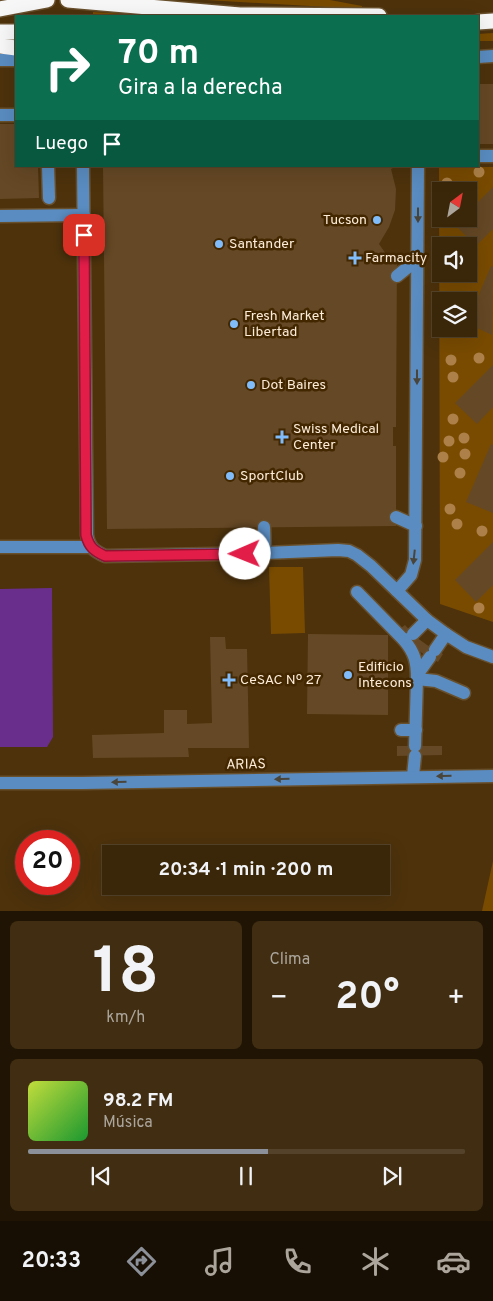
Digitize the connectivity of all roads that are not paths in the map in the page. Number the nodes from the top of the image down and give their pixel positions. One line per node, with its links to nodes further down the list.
1 (47, 0): 3 (highway)
2 (68, 0): 4 (highway)
3 (0, 9)
4 (240, 15)
5 (479, 20): 6 (highway)
6 (493, 20)
7 (0, 32): 8 (highway)
8 (15, 32)
9 (0, 46): 10 (highway)
10 (15, 48)
11 (493, 56): 12 (street)
12 (479, 57)
13 (0, 60): 14 (street)
14 (15, 60)
15 (0, 115): 16 (street)
16 (15, 115)
17 (479, 156): 18 (street)
18 (493, 156)
19 (48, 167): 22 (street)
20 (83, 167): 23 (street)
21 (418, 167): 25 (street, one-way to 25)
22 (50, 198)
23 (84, 215): 24 (street); 31 (street)
24 (0, 216)
25 (418, 259): 26 (street); 28 (street, one-way to 28)
26 (396, 276)
27 (396, 517): 28 (street)
28 (416, 526): 33 (street, one-way to 33)
29 (264, 528): 32 (street)
30 (0, 547): 31 (street)
31 (91, 547): 32 (street)
32 (265, 553): 33 (street)
33 (397, 591): 35 (street)
34 (357, 592): 37 (street)
35 (427, 620): 36 (street); 37 (street)
36 (446, 634): 38 (street); 39 (street)
37 (407, 638): 39 (street)
38 (493, 657)
39 (417, 679): 40 (street); 42 (street)
40 (464, 693)
41 (401, 730): 42 (street)
42 (416, 730): 43 (street)
43 (413, 776): 44 (street, ARIAS, one-way to 43); 45 (street, ARIAS, one-way to 45)
44 (493, 776)
45 (0, 783)

